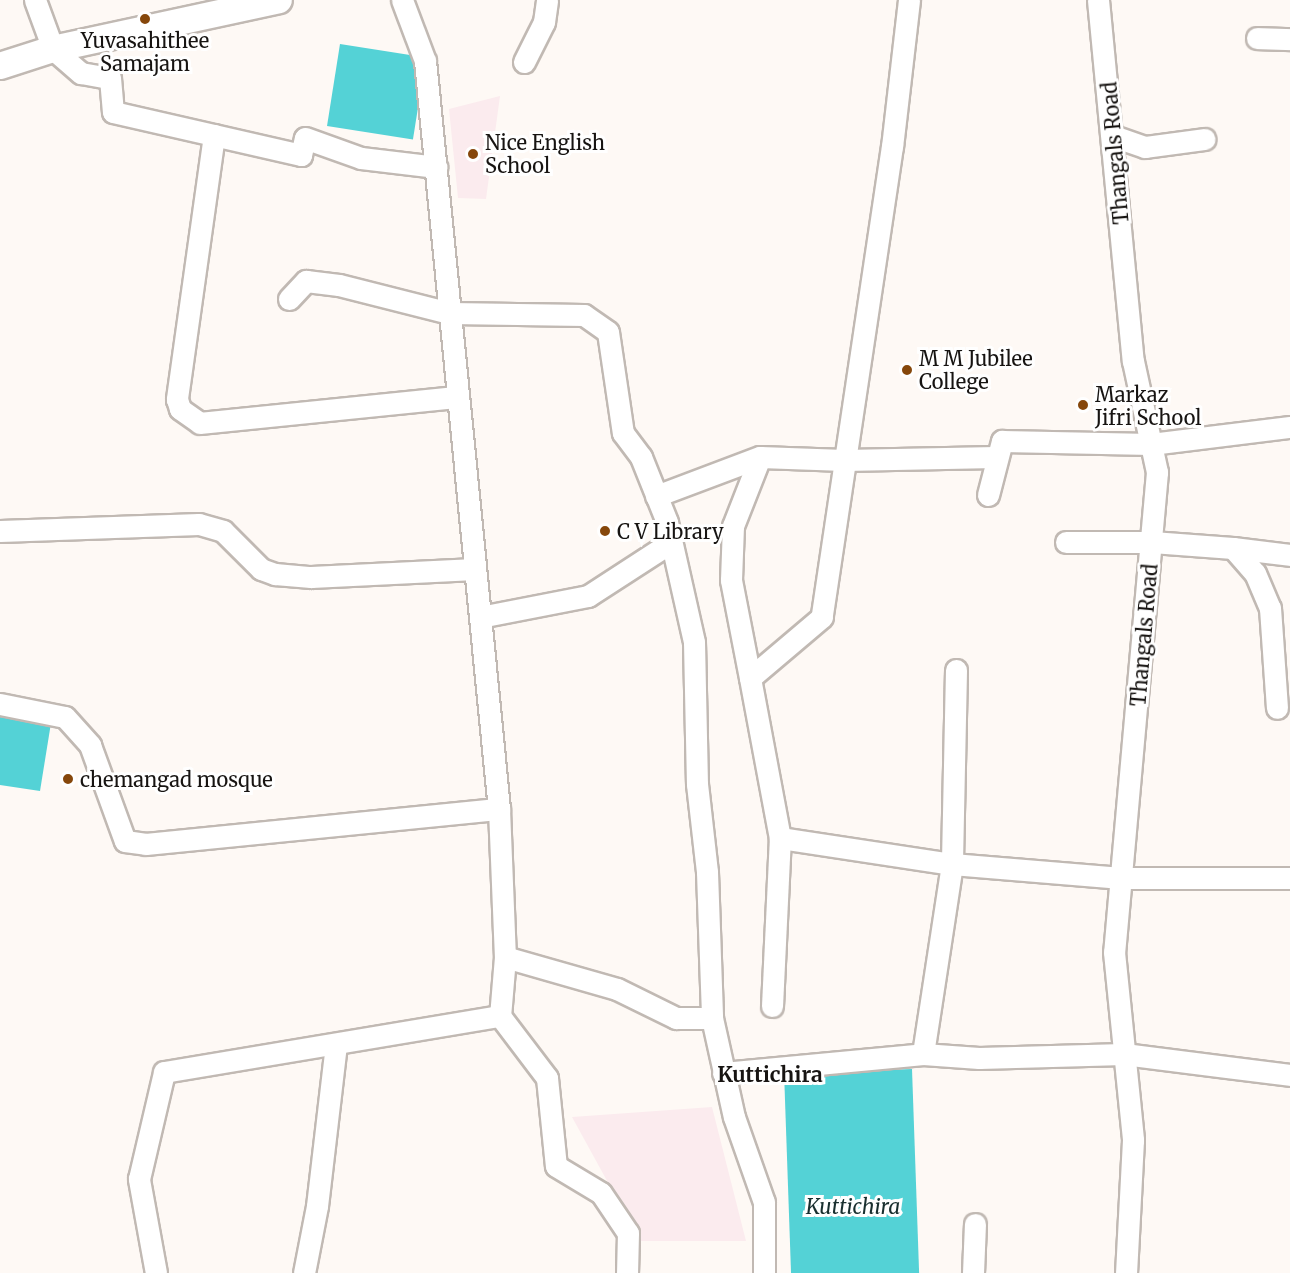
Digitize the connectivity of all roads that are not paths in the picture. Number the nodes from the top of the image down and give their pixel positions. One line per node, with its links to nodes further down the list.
1 (35, 0): 9 (street)
2 (279, 0): 9 (main road)
3 (402, 0): 15 (street)
4 (547, 0): 10 (street)
5 (909, 0): 23 (street)
6 (1098, 0): 13 (street, Thangals Road)
7 (1257, 38): 8 (street)
8 (1290, 39)
9 (53, 49): 11 (main road); 12 (street)
10 (524, 62)
11 (0, 66)
12 (214, 135): 15 (street); 18 (street)
13 (1113, 136): 14 (street); 20 (street, Thangals Road)
14 (1204, 140)
15 (436, 167): 17 (street)
16 (289, 299): 17 (street)
17 (450, 313): 18 (street); 24 (street)
18 (458, 398): 32 (street)
19 (1290, 427): 20 (street)
20 (1151, 444): 22 (street); 29 (street, Thangals Road)
21 (760, 457): 23 (street); 24 (street); 35 (street)
22 (996, 457): 23 (street); 25 (street)
23 (844, 460): 35 (street)
24 (656, 495): 27 (street)
25 (988, 495)
26 (0, 531): 32 (street)
27 (671, 542): 33 (street); 46 (street)
28 (1066, 542): 29 (street)
29 (1152, 542): 30 (street); 41 (street, Thangals Road)
30 (1233, 548): 31 (street); 37 (street)
31 (1290, 555)
32 (475, 569): 33 (street)
33 (480, 617): 38 (street)
34 (956, 670): 40 (street)
35 (750, 678): 39 (street)
36 (0, 704): 38 (street)
37 (1277, 708)
38 (499, 809): 43 (street)
39 (780, 838): 40 (street); 44 (street)
40 (952, 864): 41 (street); 48 (street)
41 (1121, 878): 42 (street); 49 (street, Thangals Road)
42 (1290, 878)
43 (505, 957): 45 (street); 46 (street)
44 (772, 1006)
45 (500, 1016): 47 (street); 55 (street)
46 (712, 1018): 50 (street)
47 (336, 1045): 53 (street); 54 (street)
48 (923, 1054): 49 (street); 50 (street)
49 (1124, 1054): 51 (street); 58 (street, Thangals Road)
50 (723, 1073): 56 (street)
51 (1290, 1075)
52 (975, 1224): 57 (street)
53 (156, 1273)
54 (304, 1273)
55 (627, 1273)
56 (764, 1273)
57 (973, 1273)
58 (1126, 1273)

